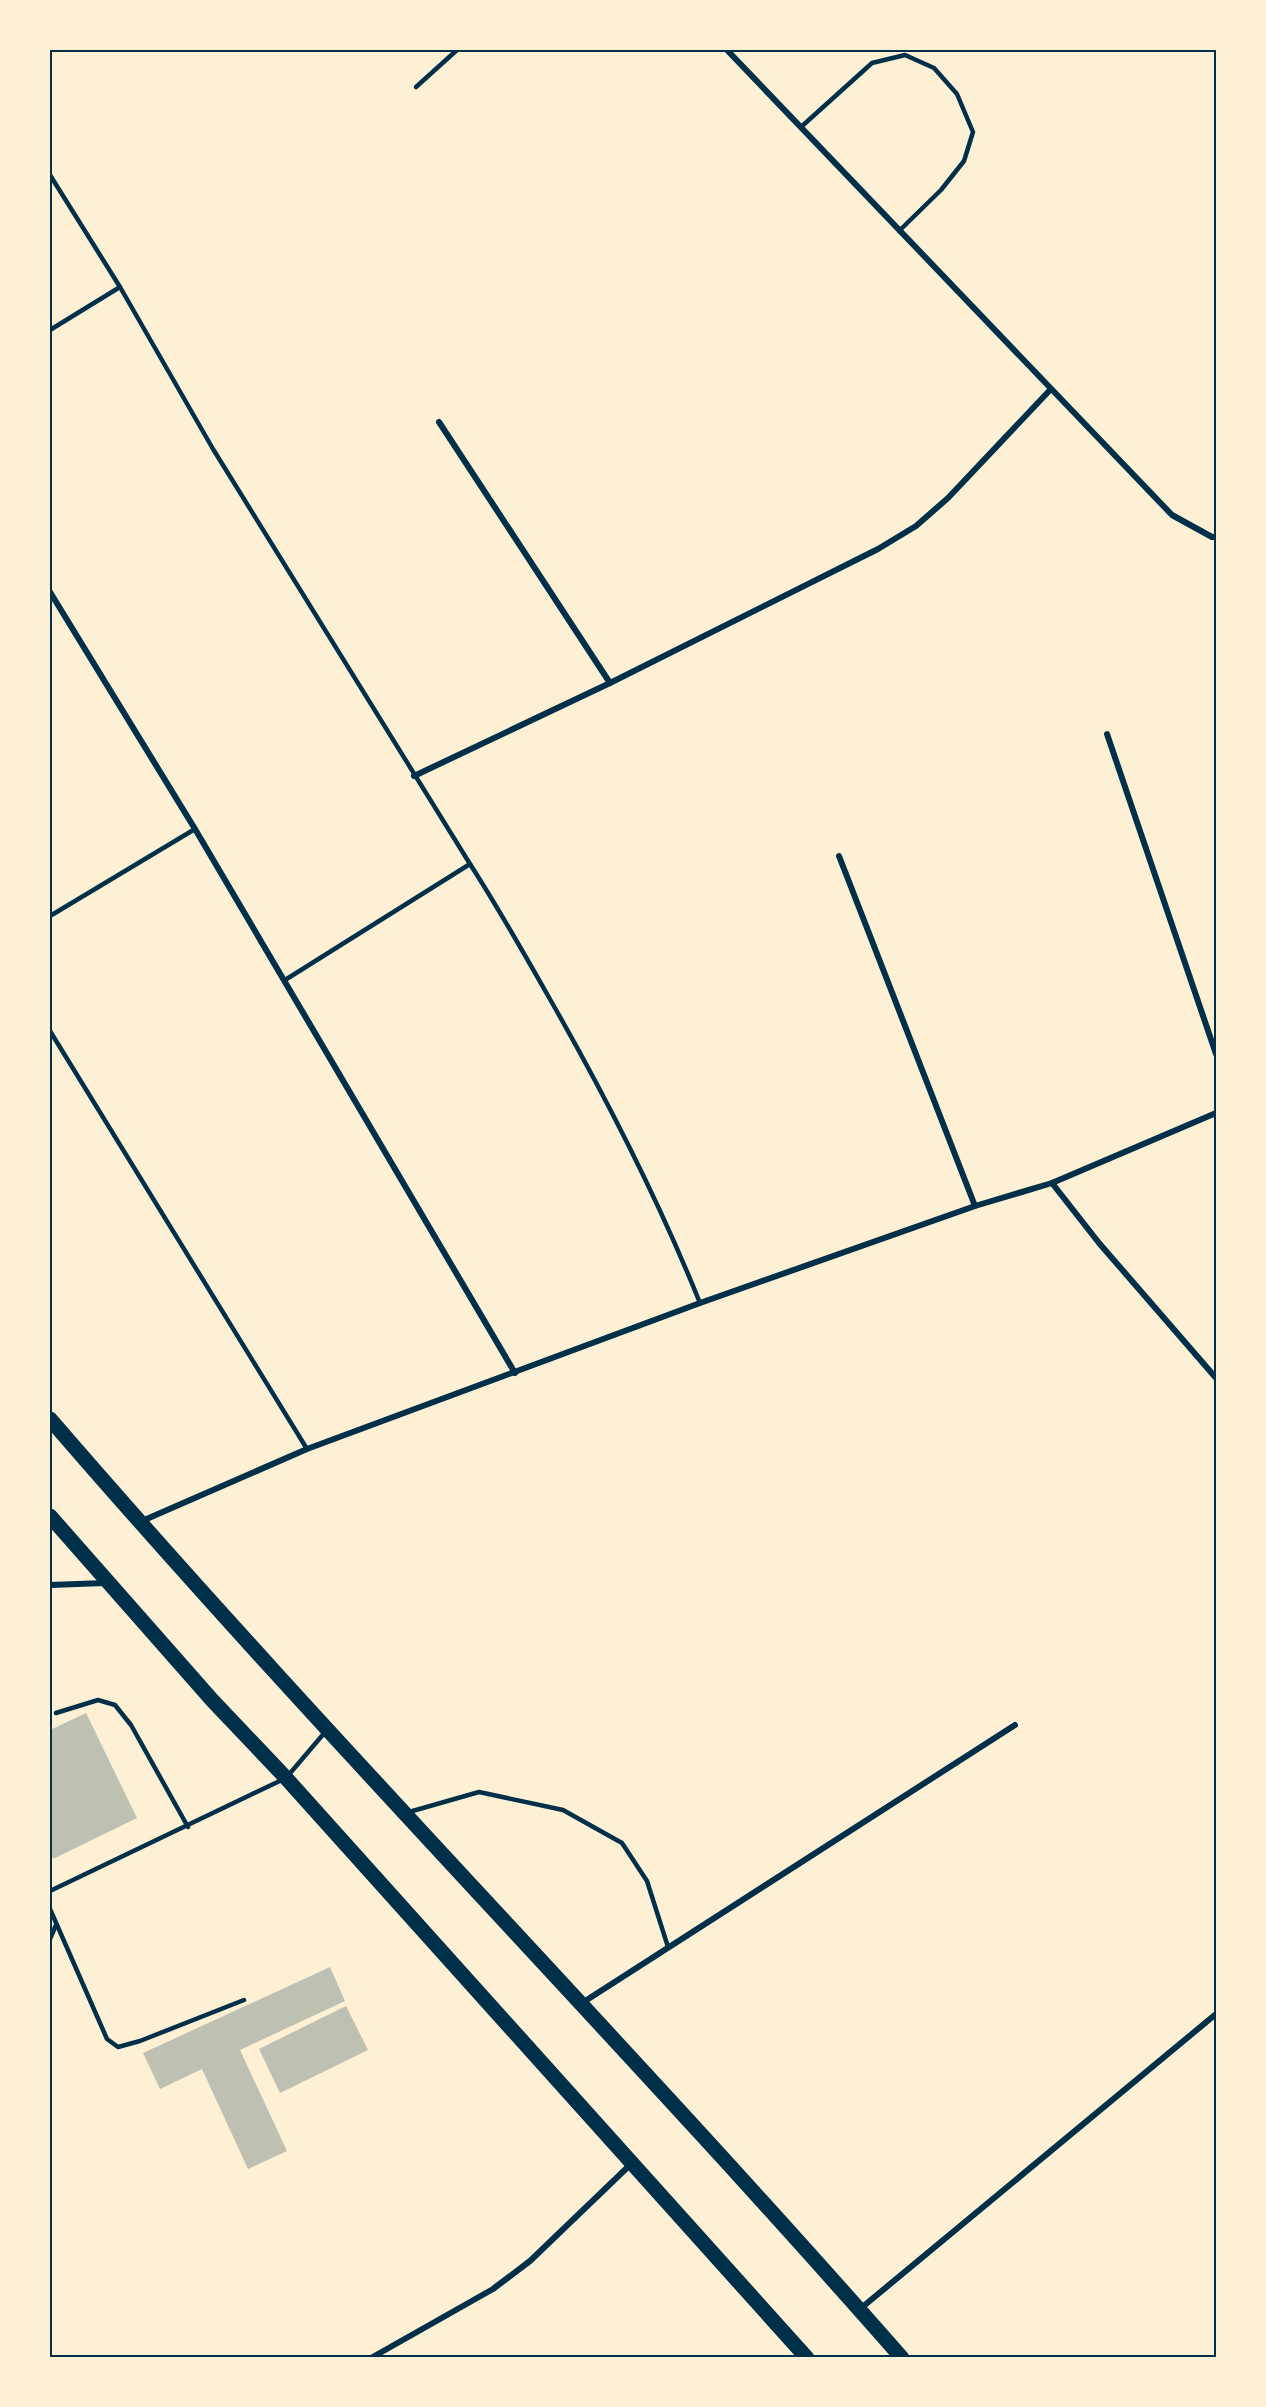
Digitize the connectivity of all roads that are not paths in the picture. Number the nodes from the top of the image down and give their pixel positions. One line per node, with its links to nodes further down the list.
1 (457, 50): 3 (lane)
2 (727, 50): 4 (street)
3 (416, 87)
4 (801, 127): 6 (street); 6 (lane)
5 (50, 175): 7 (lane)
6 (899, 231): 9 (street)
7 (120, 287): 8 (lane); 15 (lane)
8 (50, 330)
9 (1050, 390): 11 (street); 13 (street)
10 (439, 422): 13 (street)
11 (1216, 537)
12 (50, 592): 16 (street)
13 (610, 682): 15 (street)
14 (1107, 735): 22 (street)
15 (414, 776): 18 (lane)
16 (195, 829): 19 (lane); 20 (street)
17 (839, 856): 25 (street)
18 (470, 864): 20 (lane); 26 (lane)
19 (50, 916)
20 (285, 980): 27 (street)
21 (50, 1031): 30 (lane)
22 (1216, 1054)
23 (1216, 1113): 24 (street)
24 (1052, 1183): 25 (street); 28 (street)
25 (975, 1206): 26 (street)
26 (700, 1303): 27 (street)
27 (515, 1373): 30 (street)
28 (1216, 1378)
29 (50, 1419): 32 (main road)
30 (307, 1449): 32 (street)
31 (50, 1516): 33 (main road)
32 (138, 1522): 37 (main road)
33 (108, 1583): 34 (street); 38 (main road)
34 (50, 1585)
35 (56, 1713): 40 (lane)
36 (1015, 1725): 45 (street)
37 (326, 1731): 38 (lane); 39 (main road)
38 (286, 1778): 40 (lane); 49 (main road)
39 (403, 1813): 45 (lane); 47 (main road)
40 (188, 1827): 41 (lane)
41 (50, 1891)
42 (50, 1909): 43 (lane)
43 (57, 1925): 44 (lane); 46 (lane)
44 (50, 1939)
45 (669, 1947): 47 (street)
46 (244, 2000)
47 (581, 2003): 50 (main road)
48 (1216, 2014): 50 (street)
49 (634, 2162): 51 (street); 52 (main road)
50 (859, 2309): 53 (main road)
51 (371, 2358)
52 (807, 2358)
53 (902, 2358)

